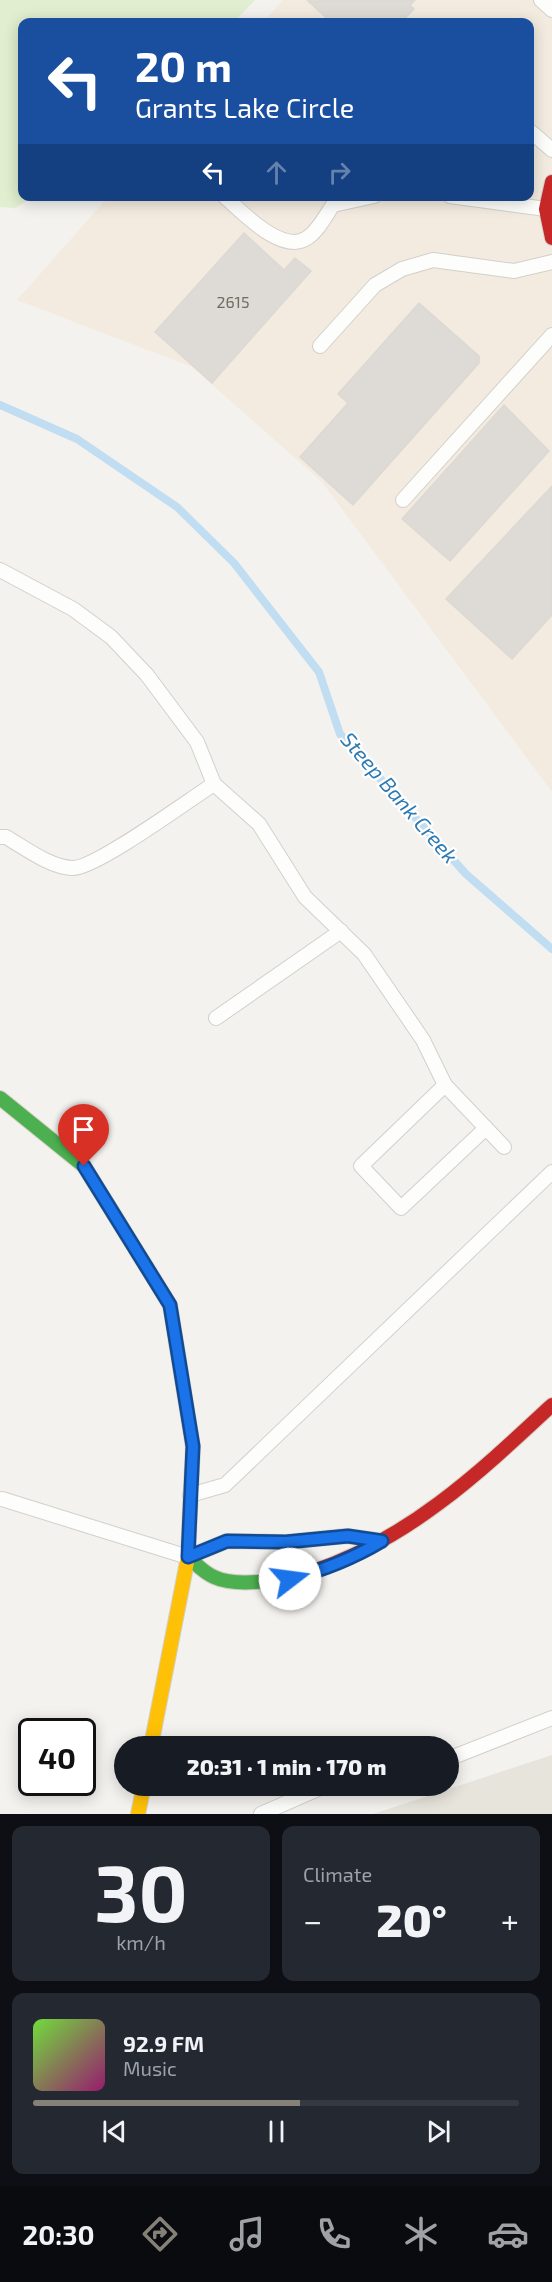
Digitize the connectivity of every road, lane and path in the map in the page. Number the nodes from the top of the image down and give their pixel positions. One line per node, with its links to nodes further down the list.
1 (541, 0): 2 (lane)
2 (552, 10)
3 (534, 134): 4 (lane)
4 (552, 150)
5 (552, 182): 11 (street)
6 (230, 201): 10 (lane)
7 (328, 201): 10 (lane)
8 (351, 201): 10 (lane)
9 (487, 201): 11 (lane)
10 (333, 205)
11 (546, 209): 12 (street)
12 (552, 238)
13 (552, 262): 15 (lane)
14 (552, 335): 16 (lane)
15 (321, 346)
16 (403, 500)
17 (0, 570): 18 (lane)
18 (214, 784): 19 (lane); 20 (lane)
19 (0, 837)
20 (341, 932): 21 (lane); 22 (lane)
21 (216, 1018)
22 (445, 1085): 24 (lane); 24 (lane)
23 (0, 1098): 28 (street)
24 (486, 1128): 25 (lane)
25 (504, 1147)
26 (552, 1172): 28 (lane)
27 (552, 1405): 30 (street)
28 (190, 1495): 31 (street)
29 (3, 1499): 31 (lane)
30 (382, 1541): 31 (street); 31 (street)
31 (188, 1557): 33 (street)
32 (552, 1718): 34 (lane)
33 (154, 1736)
34 (459, 1755)
35 (142, 1796): 37 (street)
36 (302, 1796): 38 (lane)
37 (138, 1814)
38 (261, 1814)

